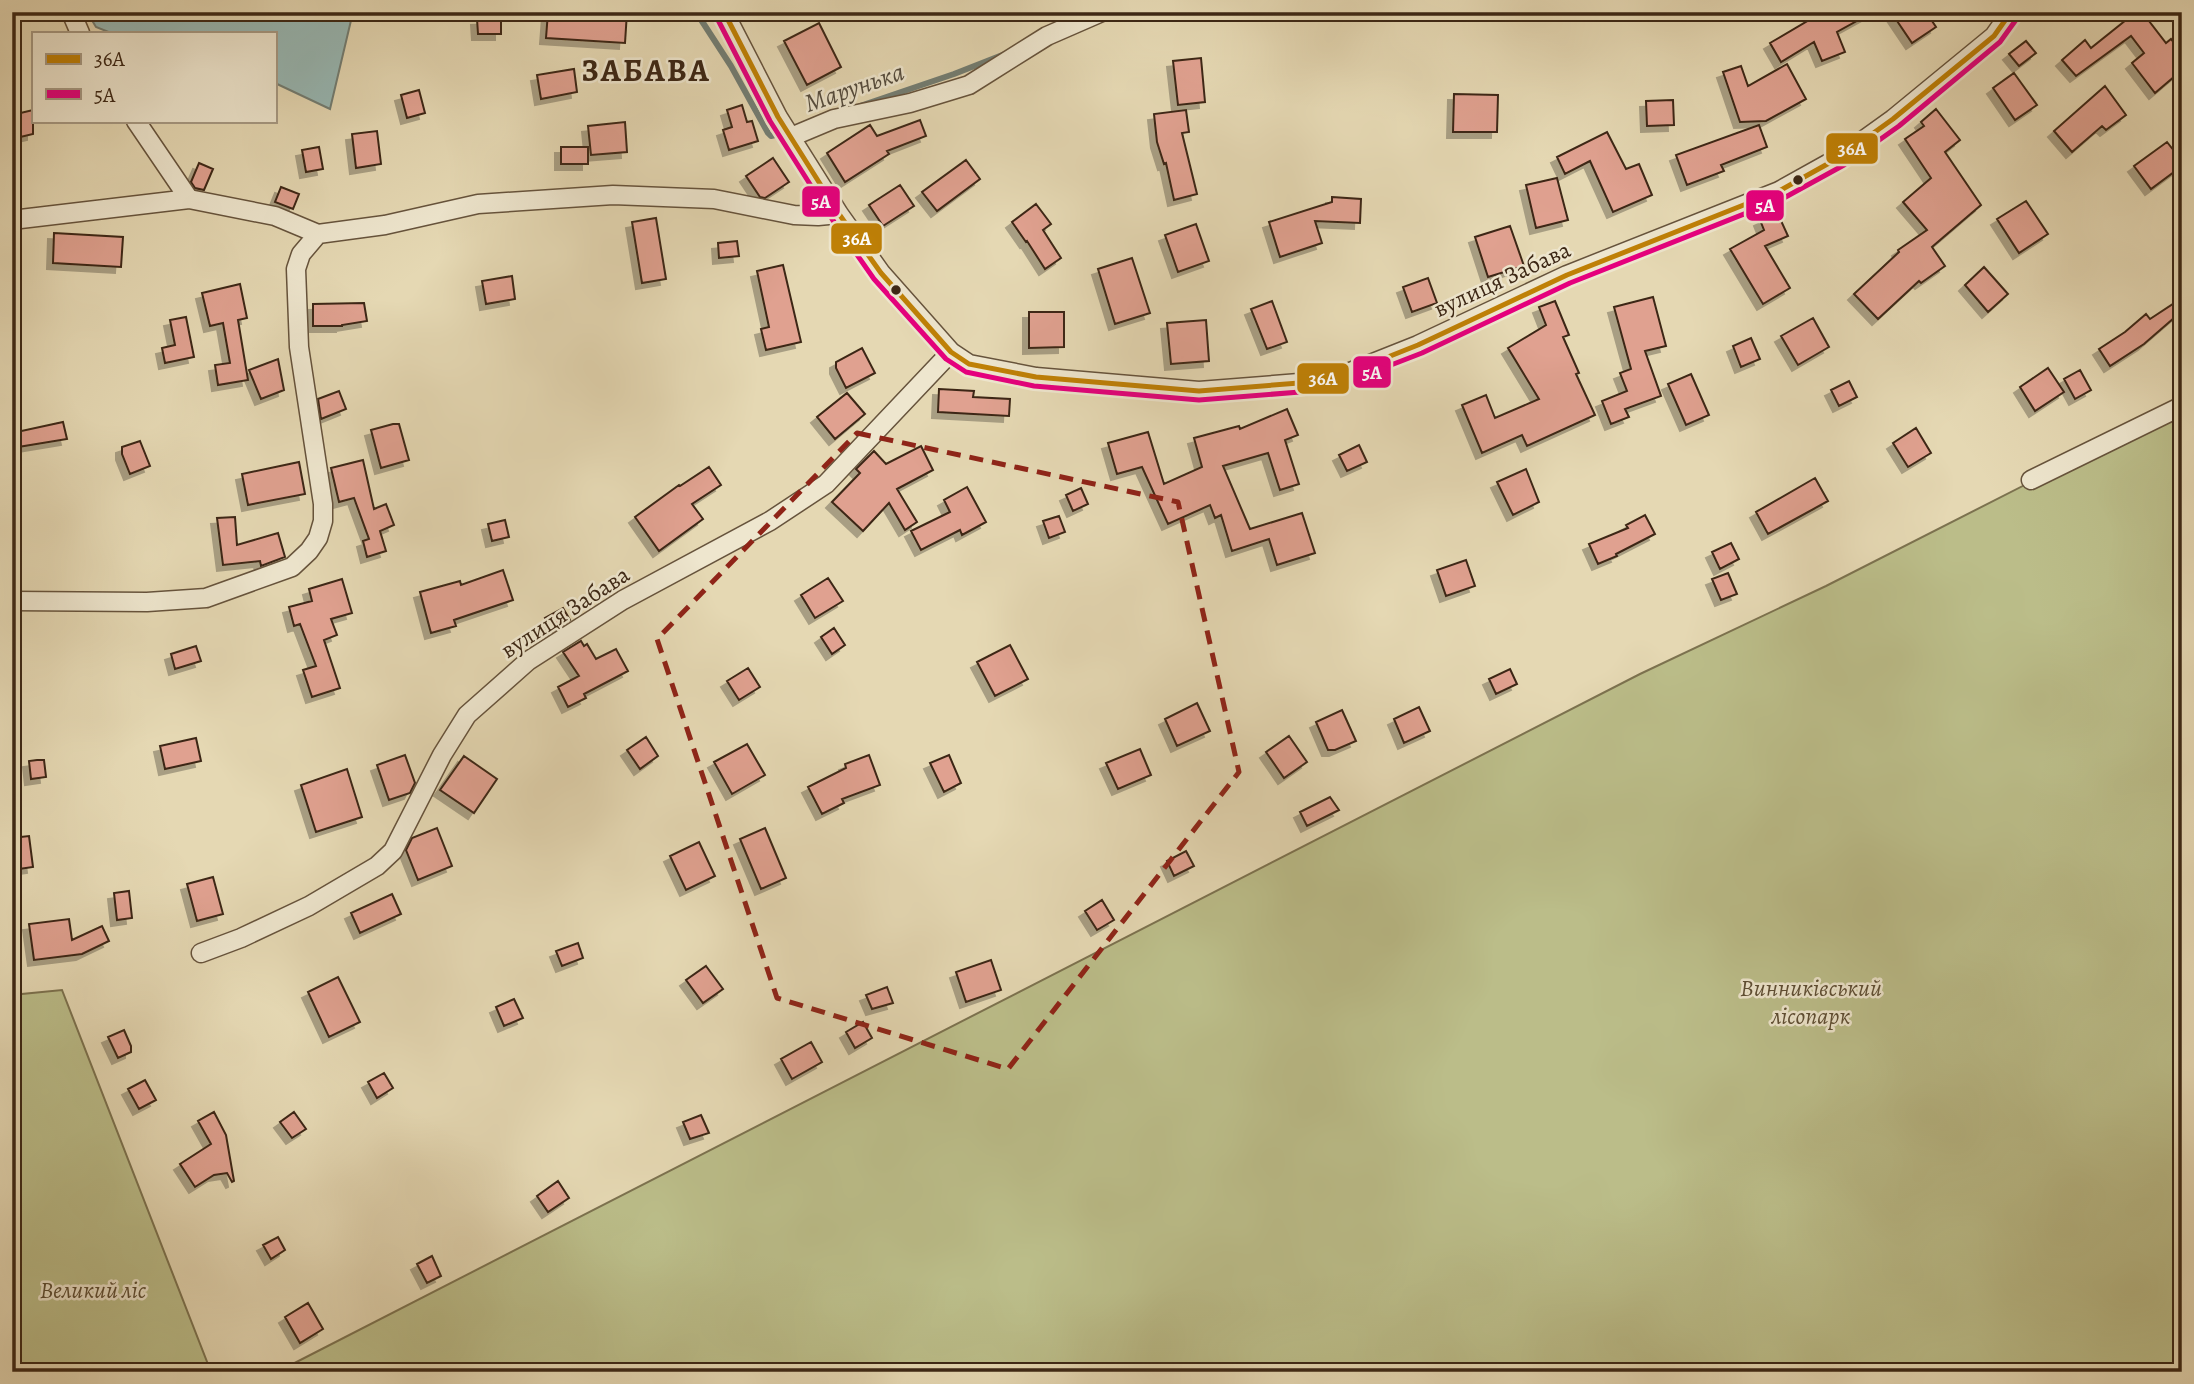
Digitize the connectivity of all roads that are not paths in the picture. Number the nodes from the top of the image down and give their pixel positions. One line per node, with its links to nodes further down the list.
1 (71, 12): 5 (street)
2 (724, 12): 7 (street, вулиця Забава)
3 (1102, 12): 7 (street)
4 (2011, 12): 12 (street, вулиця Забава)
5 (80, 32)
6 (137, 122): 8 (street)
7 (790, 135): 9 (street, вулиця Забава)
8 (189, 199): 10 (street); 11 (street)
9 (839, 214): 11 (street); 12 (street, вулиця Забава)
10 (12, 220)
11 (318, 234): 15 (street)
12 (951, 352): 16 (street, вулиця Забава)
13 (2182, 406): 14 (street)
14 (2031, 480)
15 (12, 601)
16 (201, 953)

